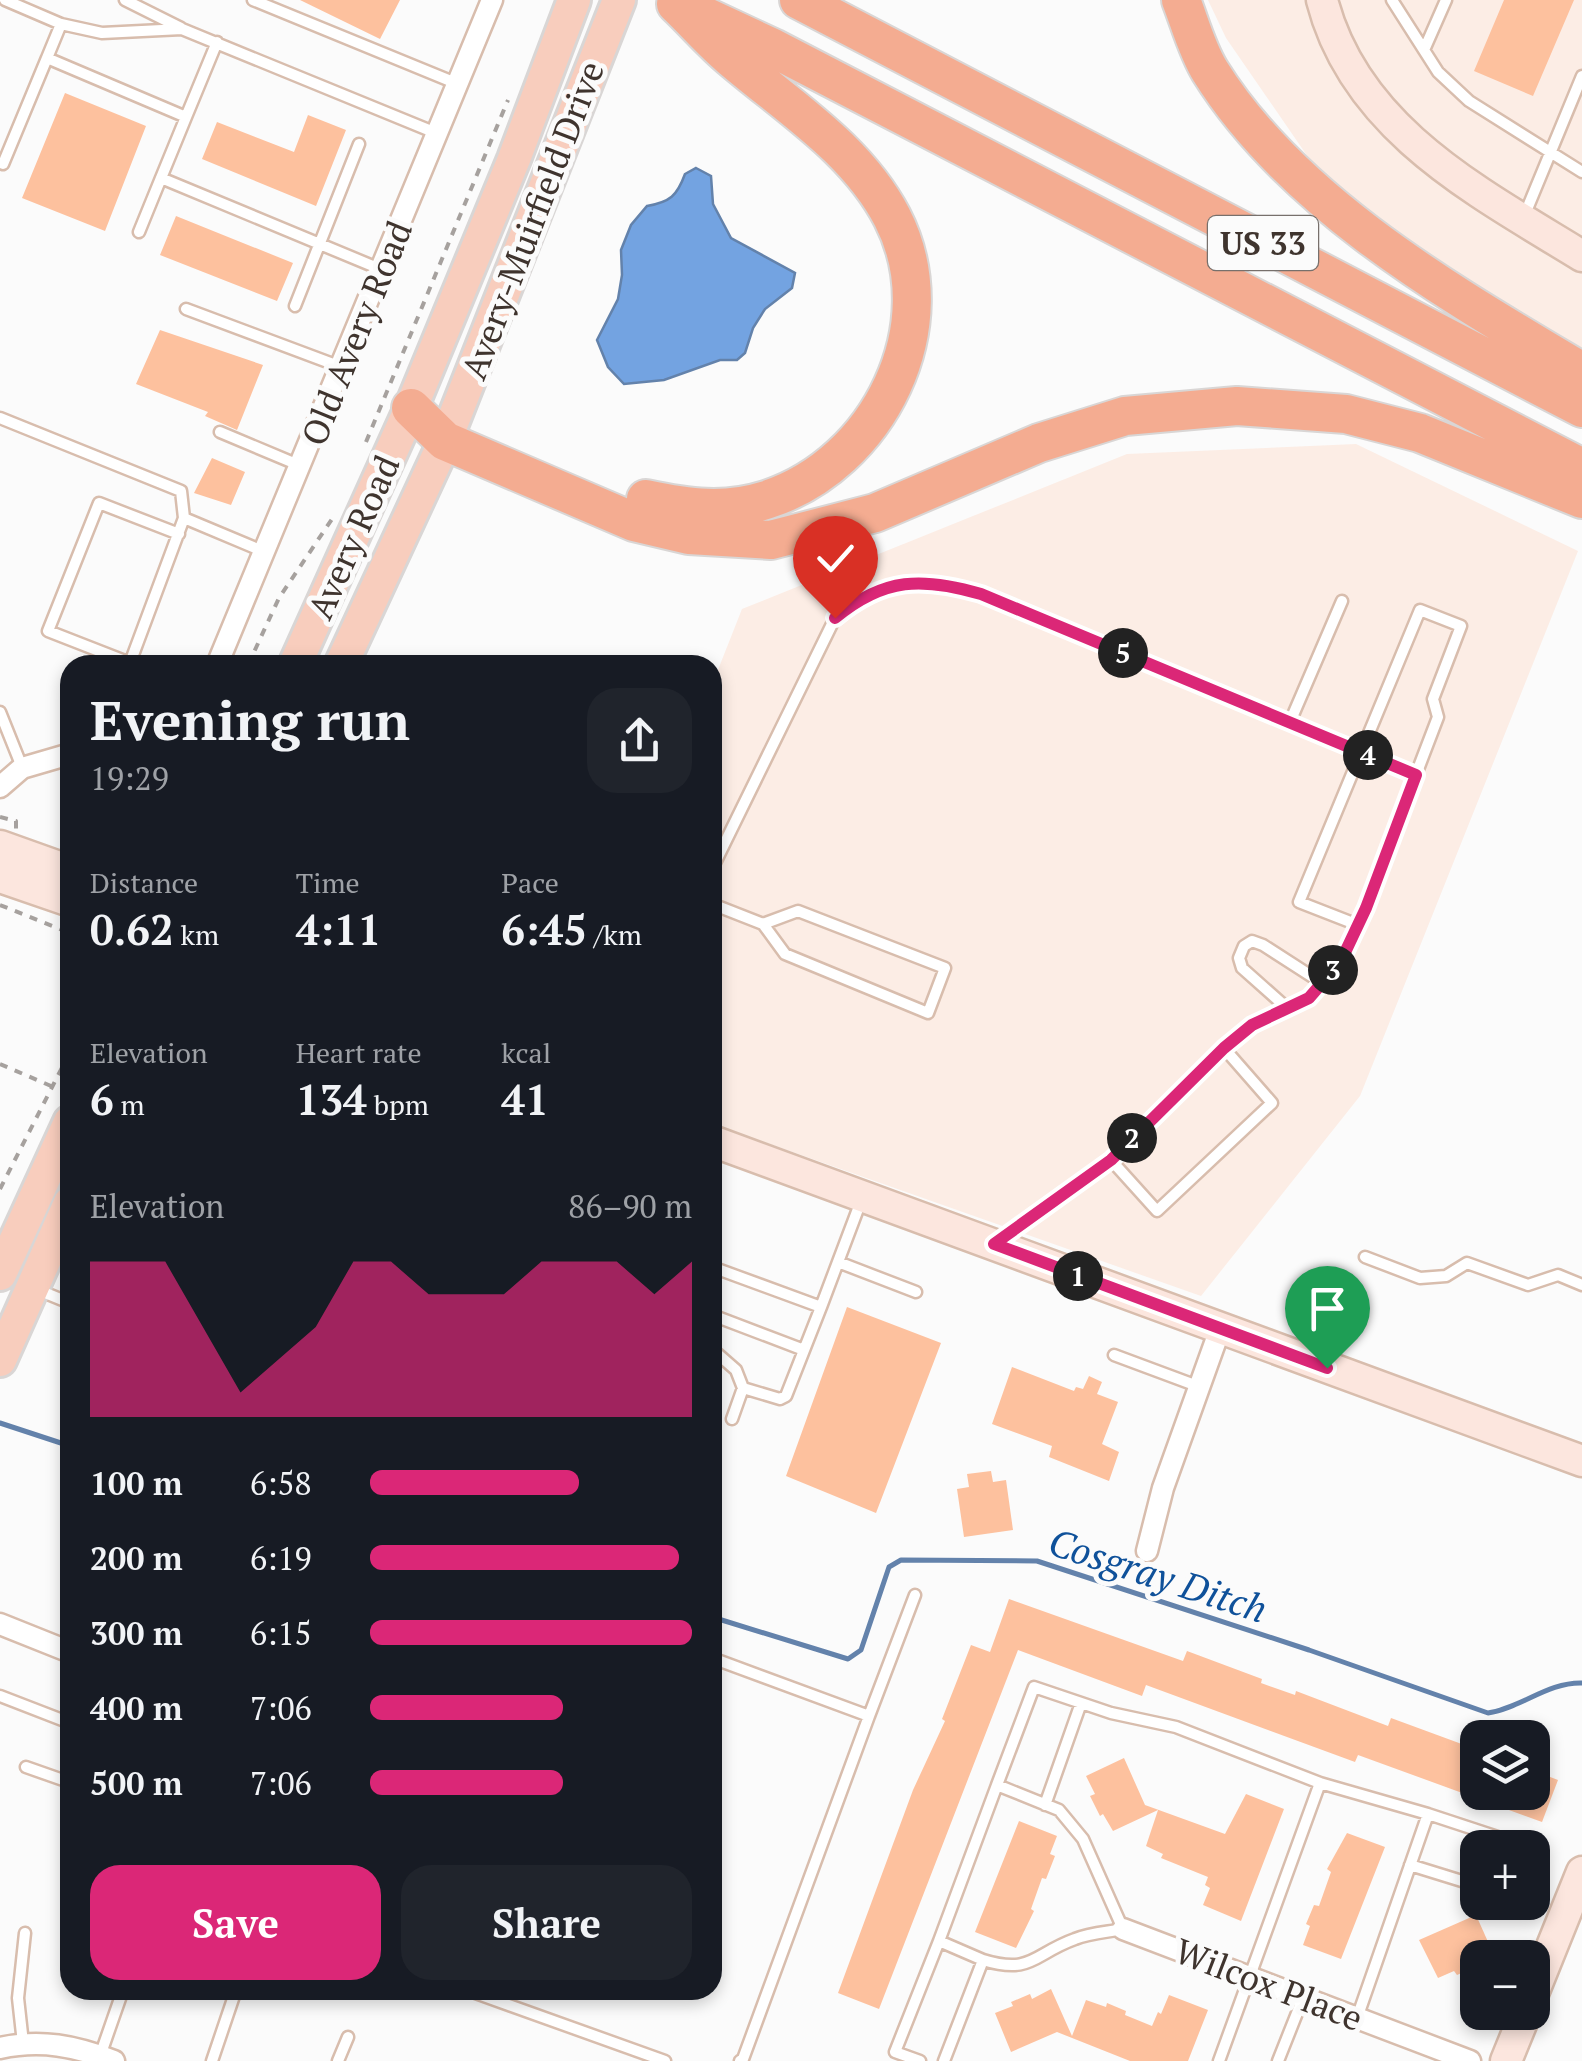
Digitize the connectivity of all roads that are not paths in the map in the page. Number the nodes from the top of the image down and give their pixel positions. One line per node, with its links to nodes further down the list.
1 (4, 0): 13 (lane)
2 (125, 0): 14 (lane)
3 (253, 0): 19 (lane)
4 (492, 0): 19 (street, Old Avery Road)
5 (574, 0): 36 (main road, Avery-Muirfield Drive)
6 (618, 0): 39 (main road, Avery-Muirfield Drive)
7 (800, 0): 37 (highway, US 33)
8 (1180, 0): 35 (highway)
9 (1322, 0): 27 (main road)
10 (1392, 0): 16 (lane)
11 (1446, 0): 16 (lane)
12 (672, 2): 39 (highway); 42 (highway, US 33)
13 (61, 24): 14 (lane); 17 (lane)
14 (182, 29): 15 (lane)
15 (217, 42): 20 (lane); 21 (lane)
16 (1424, 50): 23 (lane)
17 (47, 58): 20 (lane); 24 (lane)
18 (1582, 76): 23 (lane)
19 (458, 84): 21 (street, Old Avery Road)
20 (186, 117): 26 (lane)
21 (437, 134): 31 (street, Old Avery Road)
22 (359, 144): 29 (lane)
23 (1550, 154): 25 (lane); 27 (lane)
24 (3, 164)
25 (1582, 172)
26 (161, 178): 28 (lane); 29 (lane)
27 (1523, 220): 30 (main road)
28 (139, 232)
29 (319, 244): 31 (lane); 32 (lane)
30 (1582, 256)
31 (382, 269): 34 (street, Old Avery Road)
32 (295, 306)
33 (186, 309): 34 (lane)
34 (342, 368): 41 (street, Old Avery Road)
35 (1582, 372)
36 (411, 408): 39 (highway); 51 (main road, Avery Road)
37 (1582, 408)
38 (0, 418): 44 (lane)
39 (450, 429): 43 (highway); 52 (main road, Avery Road)
40 (220, 432): 41 (lane)
41 (301, 466): 46 (street, Old Avery Road)
42 (1582, 468)
43 (1582, 499)
44 (184, 518): 45 (lane); 46 (lane)
45 (178, 534): 48 (lane); 49 (lane)
46 (266, 552): 50 (street, Old Avery Road)
47 (1342, 601): 54 (lane)
48 (110, 655)
49 (133, 655)
50 (220, 655)
51 (300, 655)
52 (346, 655)
53 (0, 712): 57 (lane)
54 (1290, 722): 55 (lane); 61 (lane)
55 (1361, 753): 58 (lane); 58 (lane); 67 (lane)
56 (60, 757): 57 (street)
57 (22, 768): 59 (street)
58 (1416, 775): 67 (lane)
59 (0, 787)
60 (0, 846): 62 (main road)
61 (722, 849)
62 (60, 867)
63 (0, 877): 64 (main road)
64 (60, 898)
65 (722, 908): 66 (lane)
66 (764, 924): 66 (lane)
67 (1358, 925): 68 (lane)
68 (1322, 982): 69 (lane); 69 (lane)
69 (1288, 1008): 70 (lane)
70 (1224, 1048): 73 (lane); 73 (lane)
71 (60, 1144): 80 (main road)
72 (722, 1145): 74 (main road)
73 (1111, 1160): 76 (lane)
74 (864, 1195): 76 (main road); 78 (lane)
75 (60, 1225): 82 (main road)
76 (994, 1244): 87 (main road)
77 (1365, 1257): 81 (lane)
78 (838, 1262): 83 (lane); 85 (lane)
79 (722, 1271): 85 (lane)
80 (0, 1274): 82 (lane)
81 (1582, 1285)
82 (32, 1287): 84 (lane); 91 (main road)
83 (916, 1292)
84 (60, 1298)
85 (821, 1306): 88 (lane)
86 (722, 1319): 88 (lane)
87 (1220, 1329): 92 (street); 95 (main road)
88 (804, 1350): 93 (lane)
89 (1114, 1355): 92 (lane)
90 (722, 1357): 93 (lane)
91 (0, 1360)
92 (1200, 1387): 96 (street)
93 (744, 1388): 94 (lane)
94 (732, 1419)
95 (1582, 1461)
96 (1147, 1552)
97 (915, 1595): 103 (lane)
98 (0, 1624): 99 (street)
99 (60, 1648)
100 (722, 1662): 103 (lane)
101 (0, 1696): 104 (lane)
102 (1082, 1703): 107 (lane); 108 (lane); 109 (lane)
103 (869, 1716): 135 (lane)
104 (60, 1720)
105 (26, 1767): 106 (lane)
106 (60, 1779)
107 (1320, 1783): 110 (lane); 120 (lane)
108 (996, 1785): 109 (lane); 117 (lane)
109 (1045, 1805): 115 (lane)
110 (1428, 1814): 111 (lane); 112 (lane)
111 (1477, 1830)
112 (1410, 1865): 114 (lane); 125 (lane)
113 (1582, 1872): 118 (main road)
114 (1460, 1880)
115 (1123, 1929): 119 (lane); 120 (street, Wilcox Place)
116 (26, 1933): 128 (lane)
117 (940, 1942): 119 (lane); 136 (lane)
118 (1550, 1951)
119 (983, 1960): 137 (lane)
120 (1248, 1976): 121 (street, Wilcox Place); 138 (lane)
121 (1303, 1997): 125 (street, Wilcox Place); 131 (lane)
122 (122, 2000): 130 (lane)
123 (233, 2000): 132 (lane)
124 (495, 2000): 134 (lane)
125 (1357, 2018): 139 (street, Wilcox Place)
126 (1519, 2030): 140 (main road)
127 (348, 2037): 133 (lane)
128 (22, 2043): 129 (street); 130 (street)
129 (0, 2048)
130 (107, 2058)
131 (1283, 2060)
132 (212, 2061)
133 (338, 2061)
134 (665, 2061)
135 (740, 2061)
136 (920, 2061)
137 (944, 2061)
138 (1219, 2061)
139 (1470, 2061)
140 (1506, 2061)

